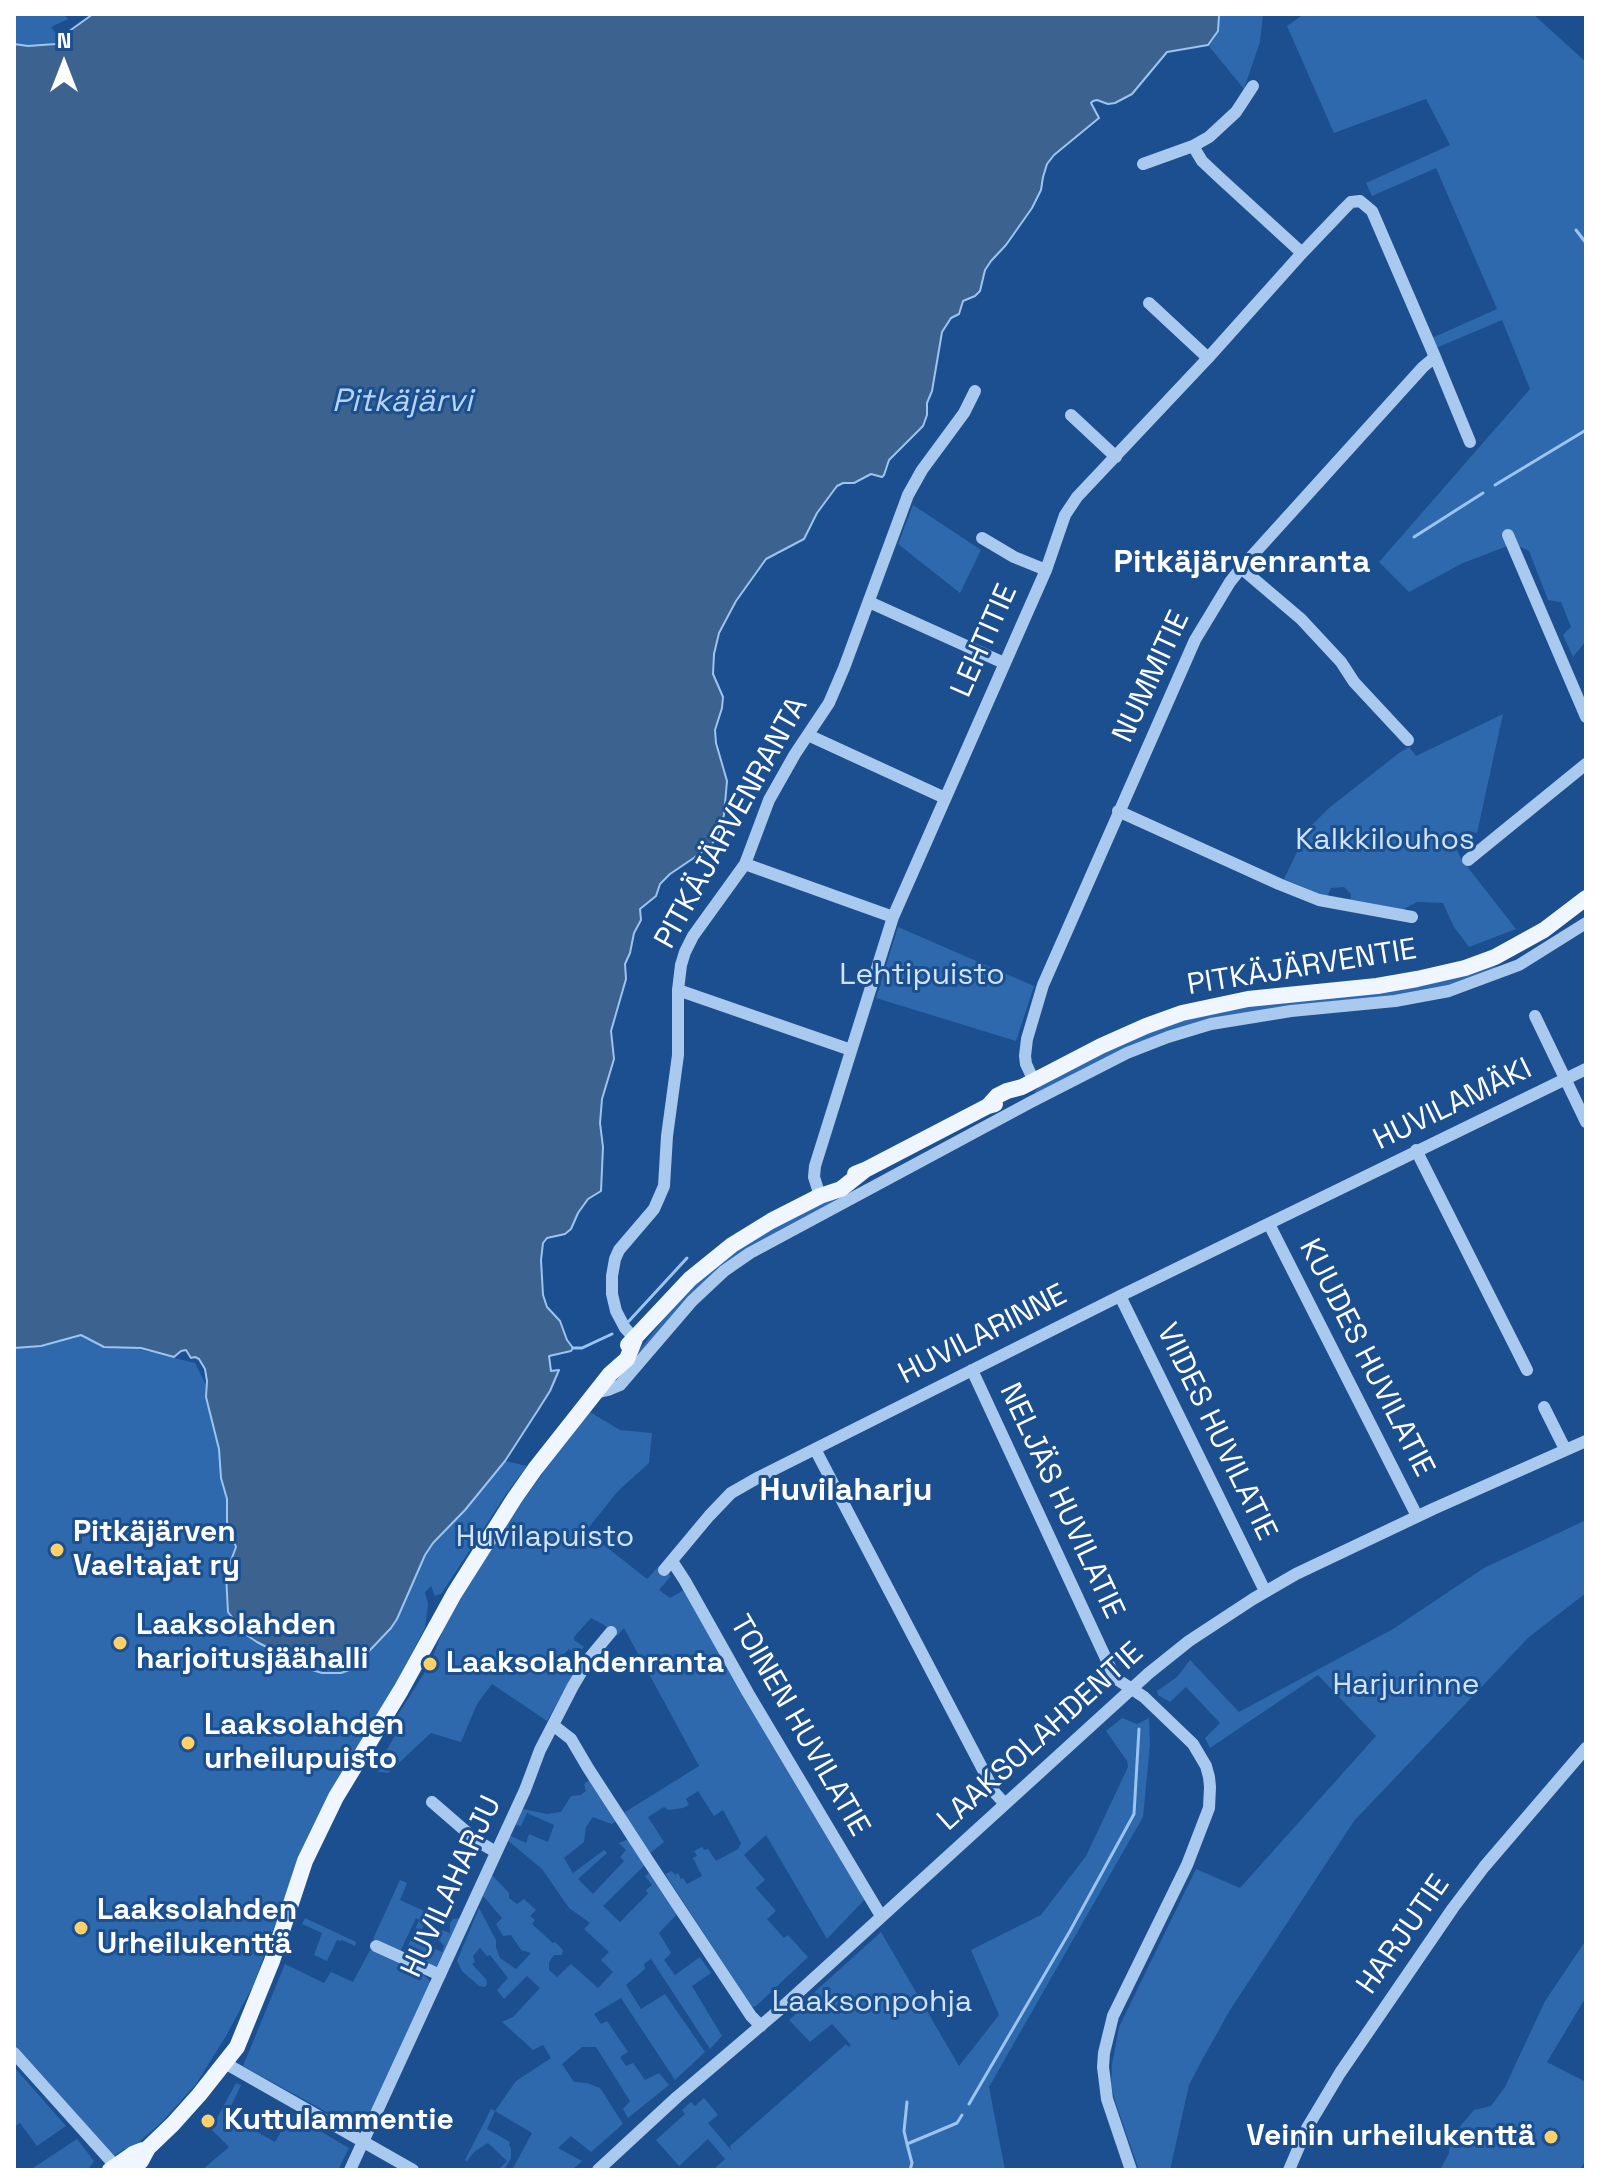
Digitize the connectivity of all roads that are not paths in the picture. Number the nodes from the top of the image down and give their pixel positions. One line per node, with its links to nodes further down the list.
1 (1253, 86): 2 (street)
2 (1193, 146): 3 (street); 4 (street)
3 (1143, 164)
4 (1302, 253): 6 (street, LEHTITIE); 7 (street, LEHTITIE)
5 (1149, 303): 7 (street)
6 (1435, 357): 10 (street); 14 (street, NUMMITIE)
7 (1208, 358): 11 (street, LEHTITIE)
8 (975, 391): 16 (street, PITKÄJÄRVENRANTA)
9 (1071, 415): 11 (street)
10 (1470, 442)
11 (1116, 457): 15 (street, LEHTITIE)
12 (1508, 535): 18 (street)
13 (982, 538): 15 (street)
14 (1241, 568): 20 (street); 23 (street, NUMMITIE)
15 (1046, 570): 17 (street, LEHTITIE)
16 (869, 602): 17 (street); 19 (street, PITKÄJÄRVENRANTA)
17 (1004, 663): 22 (street, LEHTITIE)
18 (1585, 713)
19 (808, 735): 22 (street); 25 (street, PITKÄJÄRVENRANTA)
20 (1408, 740)
21 (1586, 764): 24 (street)
22 (945, 798): 27 (street, LEHTITIE)
23 (1118, 811): 28 (street); 35 (street, NUMMITIE)
24 (1468, 860)
25 (745, 864): 27 (street); 30 (street, PITKÄJÄRVENRANTA)
26 (1586, 898): 35 (main road, PITKÄJÄRVENTIE)
27 (893, 917): 32 (street, LEHTITIE)
28 (1412, 917)
29 (1586, 923): 35 (street, PITKÄJÄRVENTIE)
30 (678, 990): 32 (street); 42 (street, PITKÄJÄRVENRANTA)
31 (1535, 1016): 34 (street)
32 (851, 1050): 39 (street, LEHTITIE)
33 (1586, 1069): 34 (street, HUVILAMÄKI)
34 (1565, 1080): 36 (street); 37 (street, HUVILAMÄKI)
35 (1029, 1090): 39 (main road, PITKÄJÄRVENTIE); 45 (street, PITKÄJÄRVENTIE)
36 (1586, 1122)
37 (1416, 1150): 38 (street, HUVILAMÄKI); 44 (street)
38 (1342, 1187): 40 (street, HUVILARINNE)
39 (820, 1196): 42 (main road, PITKÄJÄRVENTIE)
40 (1269, 1224): 41 (street, HUVILARINNE); 50 (street, KUUDES HUVILATIE)
41 (1120, 1296): 43 (street, HUVILARINNE); 52 (street, VIIDES HUVILATIE)
42 (635, 1339): 45 (main road, PITKÄJÄRVENTIE)
43 (972, 1370): 48 (street, HUVILARINNE); 54 (street, NELJÄS HUVILATIE)
44 (1527, 1370)
45 (595, 1393): 65 (main road, PITKÄJÄRVENTIE)
46 (1544, 1407): 49 (street)
47 (1586, 1441): 49 (street, LAAKSOLAHDENTIE)
48 (815, 1449): 51 (street, HUVILARINNE); 58 (street)
49 (1565, 1449): 50 (street, LAAKSOLAHDENTIE)
50 (1417, 1516): 52 (street, LAAKSOLAHDENTIE)
51 (668, 1566): 60 (street, TOINEN HUVILATIE)
52 (1265, 1591): 54 (street, LAAKSOLAHDENTIE)
53 (611, 1632): 55 (street, HUVILAHARJU)
54 (1132, 1690): 58 (street, LAAKSOLAHDENTIE); 71 (street, NELJÄS HUVILATIE)
55 (553, 1725): 59 (street, HUVILAHARJU); 63 (street)
56 (1586, 1748): 72 (street, HARJUTIE)
57 (432, 1802): 59 (street)
58 (1005, 1804): 60 (street, LAAKSOLAHDENTIE)
59 (496, 1852): 62 (street, HUVILAHARJU)
60 (881, 1916): 63 (street, LAAKSOLAHDENTIE)
61 (376, 1946): 62 (street)
62 (440, 1975): 66 (street, HUVILAHARJU)
63 (761, 2026): 70 (street, LAAKSOLAHDENTIE)
64 (14, 2053): 67 (street)
65 (223, 2062): 66 (street); 67 (main road, PITKÄJÄRVENTIE)
66 (364, 2143): 68 (street, HUVILAHARJU); 69 (street)
67 (119, 2169)
68 (350, 2170)
69 (413, 2170)
70 (598, 2170)
71 (1131, 2170)
72 (1289, 2170)

